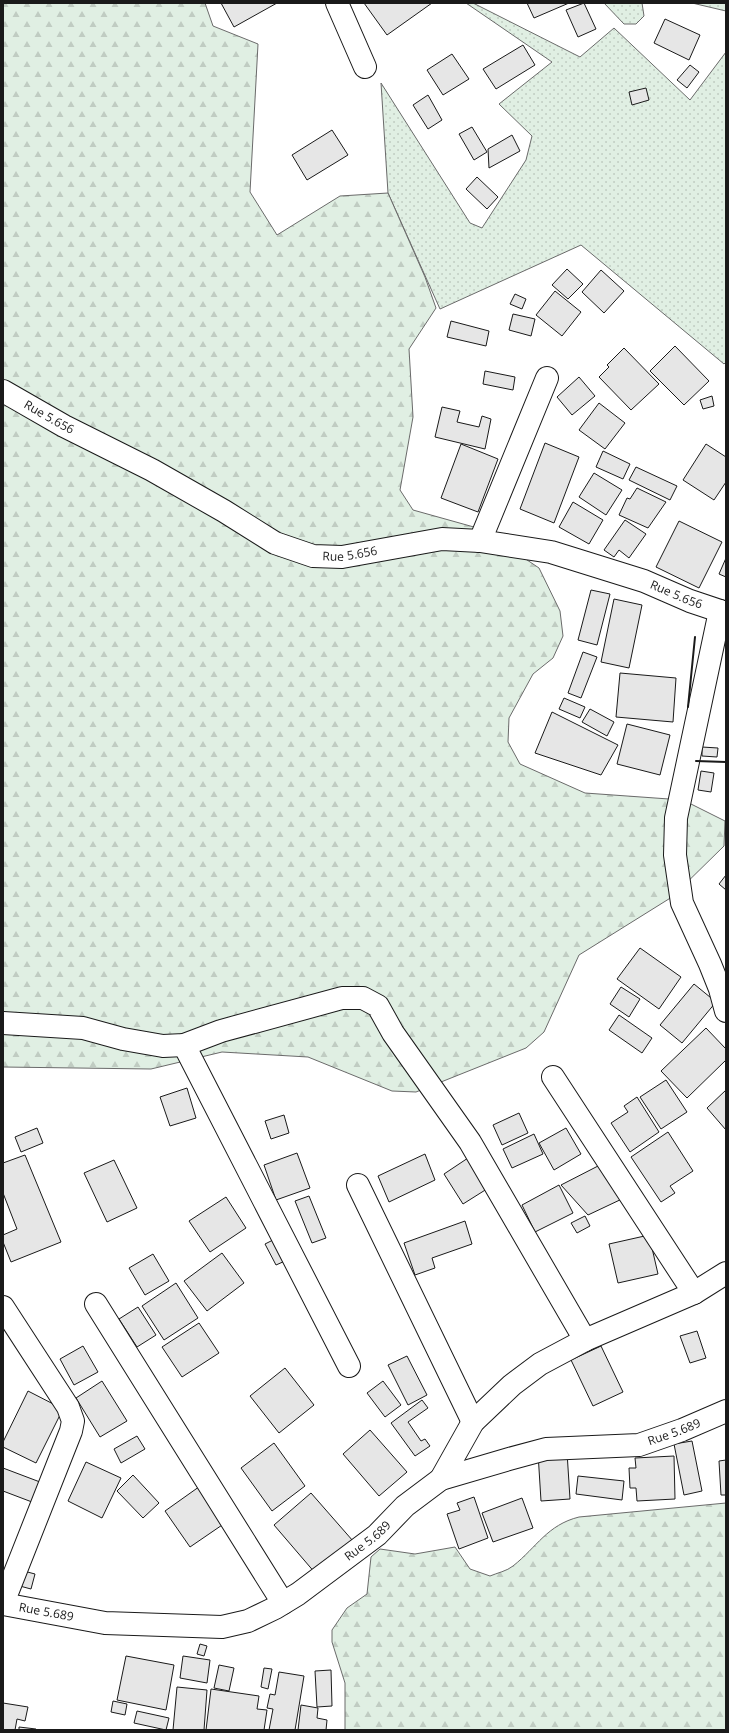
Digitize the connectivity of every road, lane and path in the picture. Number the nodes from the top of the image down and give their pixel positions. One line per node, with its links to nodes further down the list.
1 (337, 3): 2 (street)
2 (365, 67)
3 (548, 378): 5 (street)
4 (4, 397): 5 (street, Rue 5.656)
5 (480, 541): 6 (street, Rue 5.656)
6 (723, 612): 7 (street)
7 (726, 1011)
8 (3, 1023): 9 (street)
9 (184, 1045): 16 (street); 17 (street)
10 (554, 1077): 13 (street)
11 (358, 1185): 19 (street)
12 (726, 1273): 13 (street)
13 (694, 1293): 16 (street)
14 (96, 1304): 21 (street)
15 (3, 1307): 22 (street)
16 (585, 1340): 19 (street)
17 (349, 1366)
18 (726, 1410): 20 (street, Rue 5.689)
19 (473, 1422): 20 (street)
20 (441, 1479): 21 (street, Rue 5.689)
21 (283, 1603): 22 (street, Rue 5.689)
22 (3, 1604)

